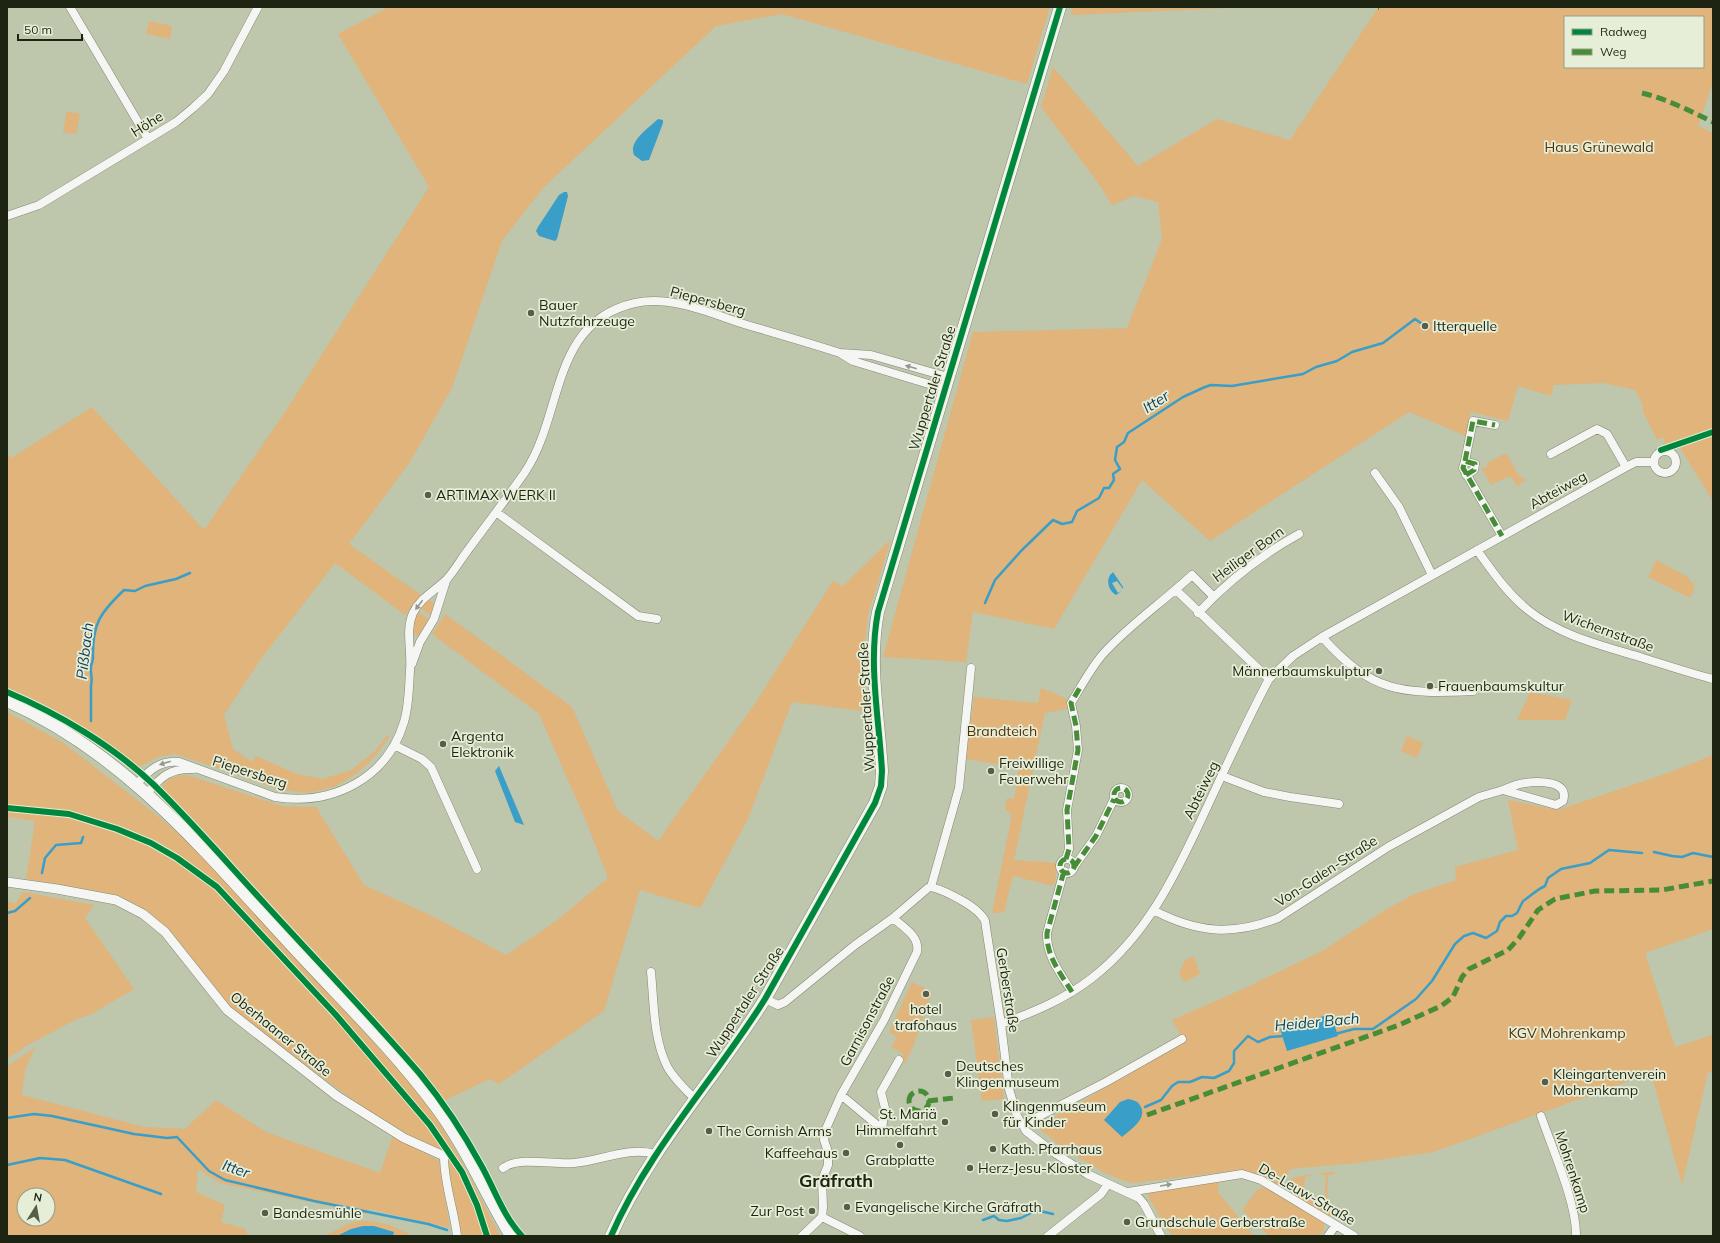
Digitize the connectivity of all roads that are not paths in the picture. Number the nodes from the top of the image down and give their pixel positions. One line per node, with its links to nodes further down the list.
1 (70, 7): 4 (street)
2 (258, 7): 4 (street, Höhe)
3 (1060, 7): 7 (main road, Wuppertaler Straße)
4 (148, 139): 5 (street, Höhe)
5 (7, 216)
6 (840, 353): 7 (street, Piepersberg, one-way to 6); 8 (street, Piepersberg); 14 (street, Piepersberg)
7 (948, 377): 8 (main road, Wuppertaler Straße)
8 (945, 389): 49 (main road, Wuppertaler Straße)
9 (1495, 425): 16 (street)
10 (1550, 454): 12 (street)
11 (1654, 462): 12 (street, Abteiweg)
12 (1626, 467): 16 (street, Abteiweg)
13 (1375, 473): 18 (street)
14 (496, 512): 19 (street, Piepersberg); 23 (street)
15 (1299, 534): 21 (street, Heiliger Born)
16 (1502, 536): 17 (street, Abteiweg)
17 (1477, 550): 18 (street, Abteiweg); 28 (street, Wichernstraße)
18 (1432, 575): 24 (street, Abteiweg)
19 (447, 578): 25 (street, Piepersberg); 25 (street, Piepersberg, one-way to 25)
20 (1176, 590): 21 (street, Heiliger Born); 22 (street); 39 (street, Heiliger Born)
21 (1213, 596): 22 (street, Heiliger Born)
22 (1198, 612): 27 (street)
23 (657, 619)
24 (1322, 637): 27 (street, Abteiweg); 29 (street)
25 (411, 666): 31 (street, Piepersberg)
26 (971, 668): 44 (street)
27 (1269, 679): 33 (street, Abteiweg)
28 (1713, 679)
29 (1473, 691)
30 (7, 701): 34 (main road)
31 (394, 745): 32 (street, Piepersberg); 41 (street)
32 (199, 770): 34 (street, Piepersberg, one-way to 34); 36 (street, Piepersberg)
33 (1222, 776): 38 (street); 45 (street, Abteiweg)
34 (136, 784): 36 (main road)
35 (1503, 790): 35 (street, Von-Galen-Straße); 45 (street, Von-Galen-Straße)
36 (147, 793): 65 (main road)
37 (1114, 799): 40 (street)
38 (1339, 804)
39 (1066, 859): 40 (street); 42 (street, Heiliger Born)
40 (1074, 867): 42 (street)
41 (477, 869)
42 (1064, 871): 48 (street, Heiliger Born)
43 (7, 882): 58 (street, Oberhaaner Straße)
44 (931, 887): 46 (street); 50 (street, Gerberstraße)
45 (1155, 911): 48 (street, Abteiweg)
46 (893, 918): 49 (street); 53 (street, Garnisonstraße)
47 (651, 972): 54 (street)
48 (1072, 992): 50 (street, Abteiweg)
49 (765, 999): 54 (main road, Wuppertaler Straße)
50 (1001, 1024): 56 (street, Gerberstraße)
51 (1182, 1039): 56 (street)
52 (899, 1060): 53 (street)
53 (841, 1095): 62 (street, Garnisonstraße)
54 (695, 1099): 57 (main road, Wuppertaler Straße)
55 (1541, 1116): 73 (street, Mohrenkamp)
56 (1022, 1125): 60 (street, Gerberstraße)
57 (655, 1154): 59 (street); 66 (main road, Wuppertaler Straße)
58 (444, 1156): 64 (street)
59 (502, 1168)
60 (1108, 1184): 61 (street, Gerberstraße); 69 (street)
61 (1128, 1192): 63 (street, De-Leuw-Straße, one-way to 63); 70 (street, Gerberstraße)
62 (822, 1217): 67 (street); 68 (street)
63 (1336, 1225): 71 (street); 72 (street, De-Leuw-Straße)
64 (457, 1236)
65 (511, 1236)
66 (611, 1236)
67 (802, 1236)
68 (860, 1236)
69 (1048, 1236)
70 (1161, 1236)
71 (1328, 1236)
72 (1354, 1236)
73 (1576, 1236)

